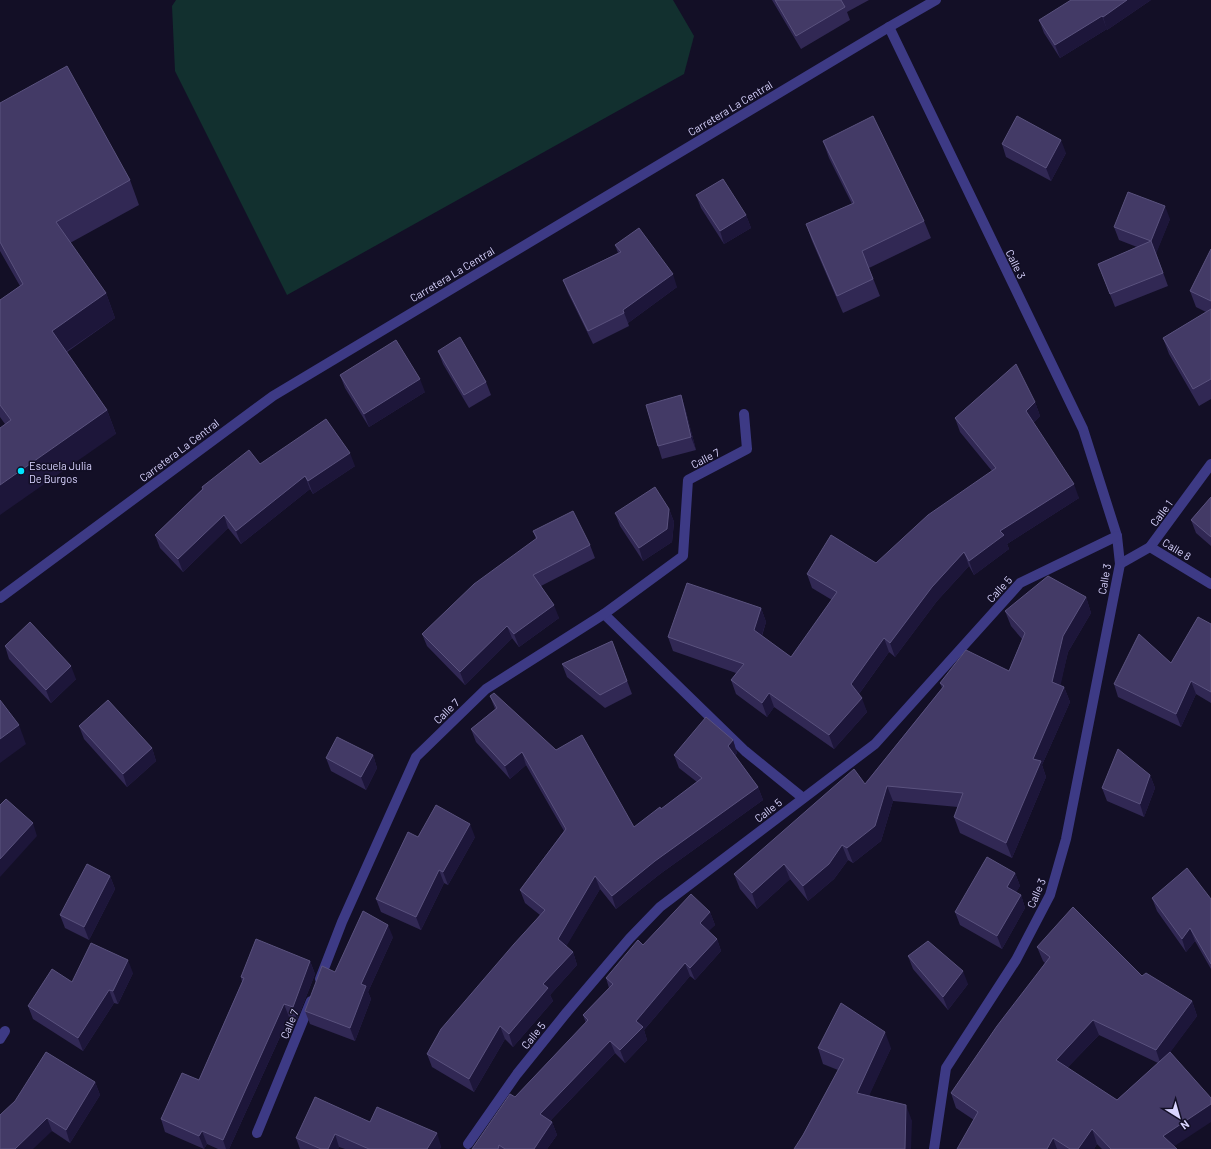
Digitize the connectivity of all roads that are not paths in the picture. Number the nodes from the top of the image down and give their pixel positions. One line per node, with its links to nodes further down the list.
1 (936, 0): 2 (street, Carretera La Central)
2 (889, 27): 5 (street, Calle 3); 9 (street, Carretera La Central)
3 (744, 414): 10 (street, Calle 7)
4 (1211, 464): 6 (street, Calle 1)
5 (1117, 536): 7 (street, Calle 3); 11 (street, Calle 5)
6 (1150, 547): 7 (street, Calle 1); 8 (street, Calle 8)
7 (1120, 564): 14 (street, Calle 3)
8 (1211, 584)
9 (0, 598)
10 (604, 614): 11 (street); 12 (street, Calle 7)
11 (803, 798): 13 (street, Calle 5)
12 (257, 1133)
13 (468, 1144)
14 (934, 1149)

